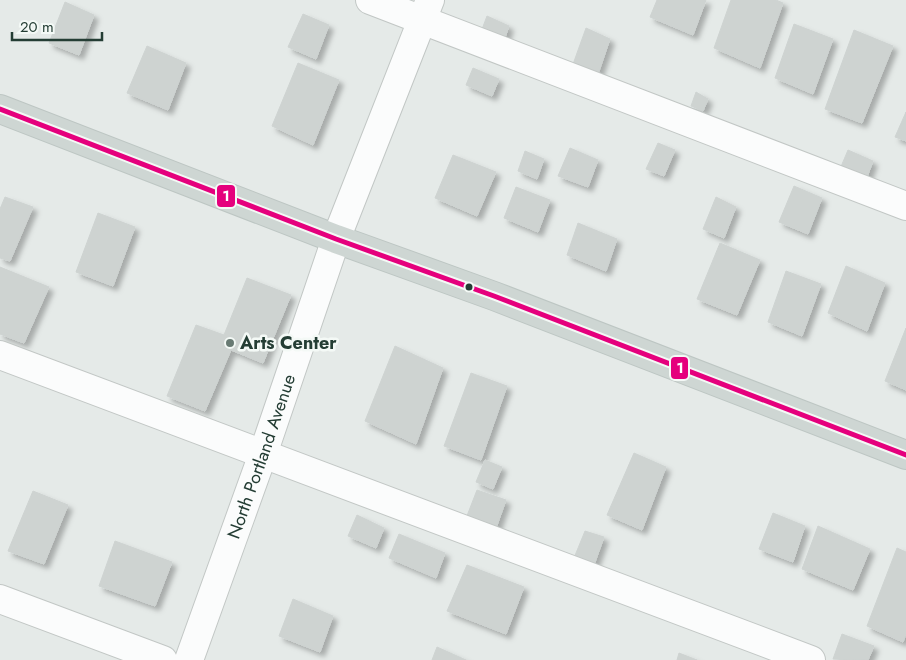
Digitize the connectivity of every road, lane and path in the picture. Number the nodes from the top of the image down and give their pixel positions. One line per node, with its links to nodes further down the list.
1 (370, 0): 2 (street)
2 (426, 10): 4 (street); 5 (street, North Portland Avenue)
3 (0, 109): 5 (main road)
4 (906, 206)
5 (336, 239): 7 (street, North Portland Avenue); 8 (main road)
6 (0, 355): 7 (street)
7 (263, 454): 11 (street, North Portland Avenue); 12 (street)
8 (906, 454)
9 (0, 599): 10 (street)
10 (163, 660)
11 (189, 660)
12 (811, 660)

